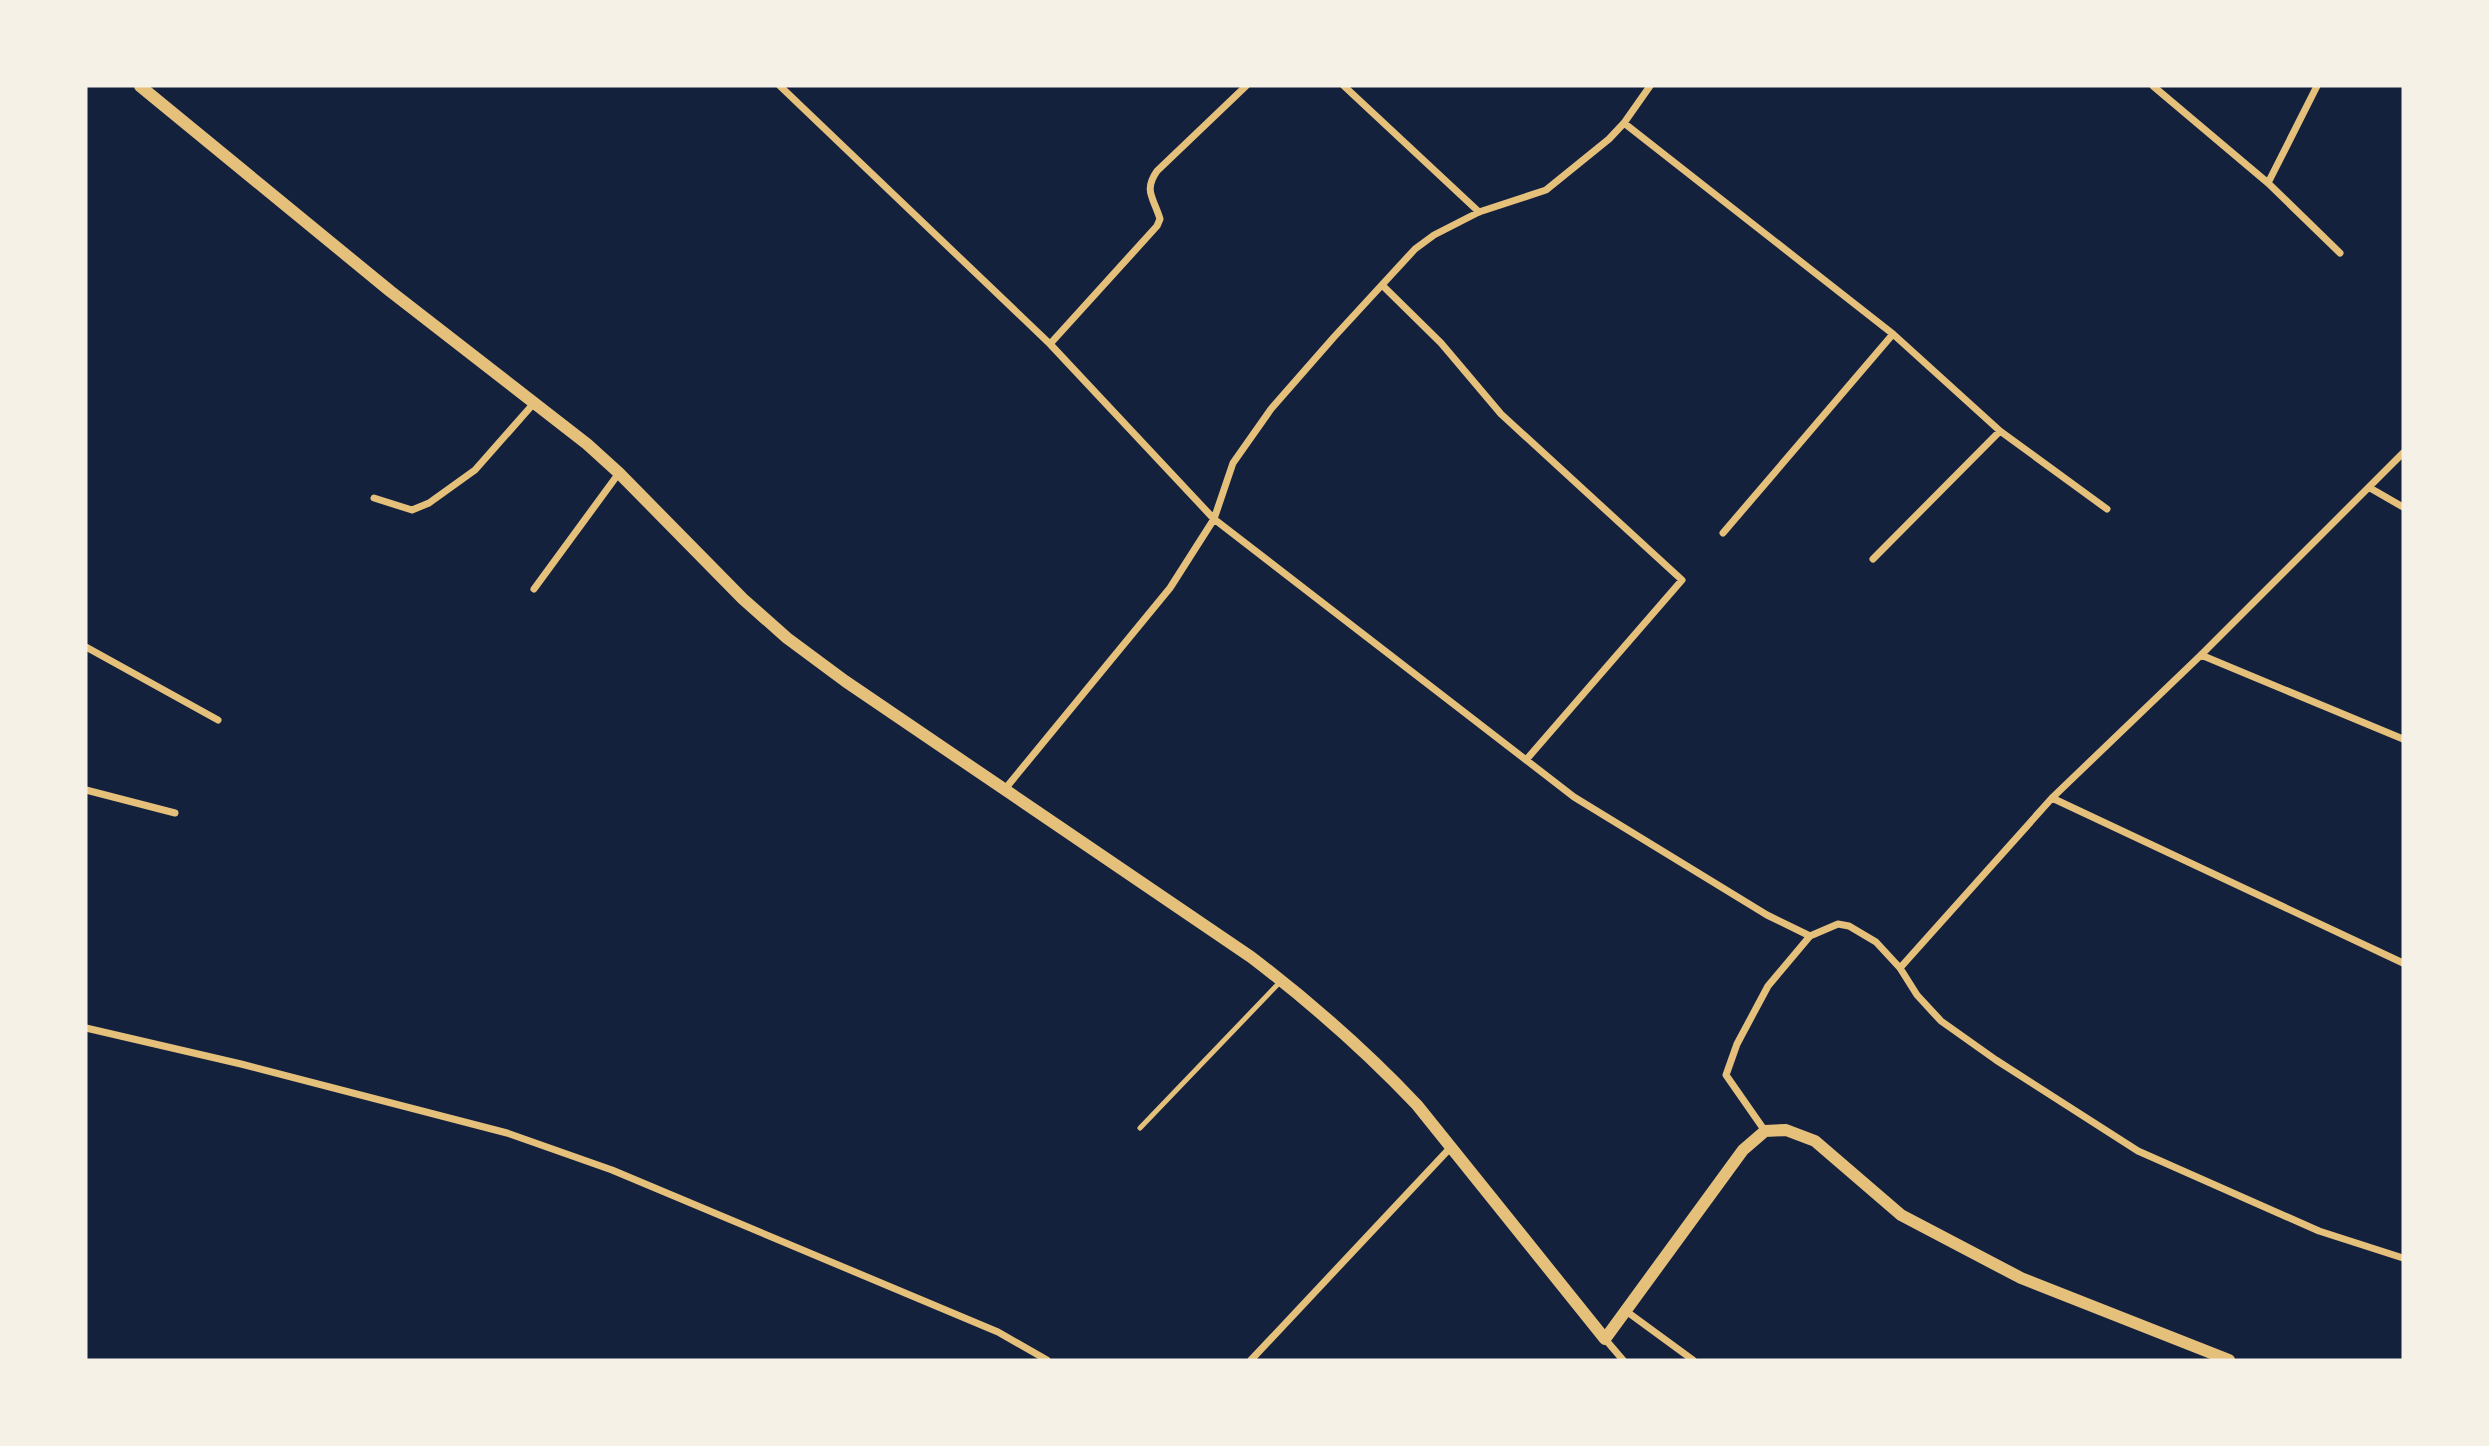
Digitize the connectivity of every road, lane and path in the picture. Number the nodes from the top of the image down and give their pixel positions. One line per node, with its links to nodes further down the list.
1 (140, 86): 15 (street)
2 (779, 86): 14 (street)
3 (1246, 86): 14 (street)
4 (1344, 86): 10 (street)
5 (1650, 86): 8 (street)
6 (2153, 86): 9 (street)
7 (2316, 86): 9 (street)
8 (1624, 123): 10 (street); 13 (street)
9 (2268, 183): 11 (street)
10 (1479, 212): 12 (street)
11 (2340, 253)
12 (1382, 285): 23 (street); 31 (street)
13 (1893, 334): 16 (street); 24 (street)
14 (1050, 345): 23 (street)
15 (534, 402): 18 (street); 20 (street)
16 (2000, 431): 22 (street); 25 (street)
17 (2403, 453): 19 (street)
18 (619, 473): 26 (street); 32 (street)
19 (2370, 488): 21 (street); 28 (street)
20 (374, 498)
21 (2403, 507)
22 (2107, 509)
23 (1214, 519): 31 (street); 32 (street)
24 (1723, 533)
25 (1873, 559)
26 (534, 589)
27 (86, 647): 29 (street)
28 (2201, 655): 30 (street); 34 (street)
29 (218, 720)
30 (2403, 739)
31 (1526, 760): 36 (street)
32 (1005, 789): 39 (street)
33 (86, 790): 35 (street)
34 (2052, 798): 37 (street); 38 (street)
35 (175, 813)
36 (1810, 936): 38 (street); 42 (street)
37 (2403, 963)
38 (1900, 968): 44 (street)
39 (1282, 980): 41 (lane); 43 (street)
40 (86, 1028): 47 (street)
41 (1140, 1128)
42 (1765, 1130): 45 (street); 51 (street)
43 (1452, 1146): 46 (street); 48 (street)
44 (2403, 1258)
45 (1626, 1311): 46 (street); 50 (street)
46 (1605, 1339): 49 (street)
47 (1047, 1360)
48 (1251, 1360)
49 (1623, 1360)
50 (1693, 1360)
51 (2229, 1360)

